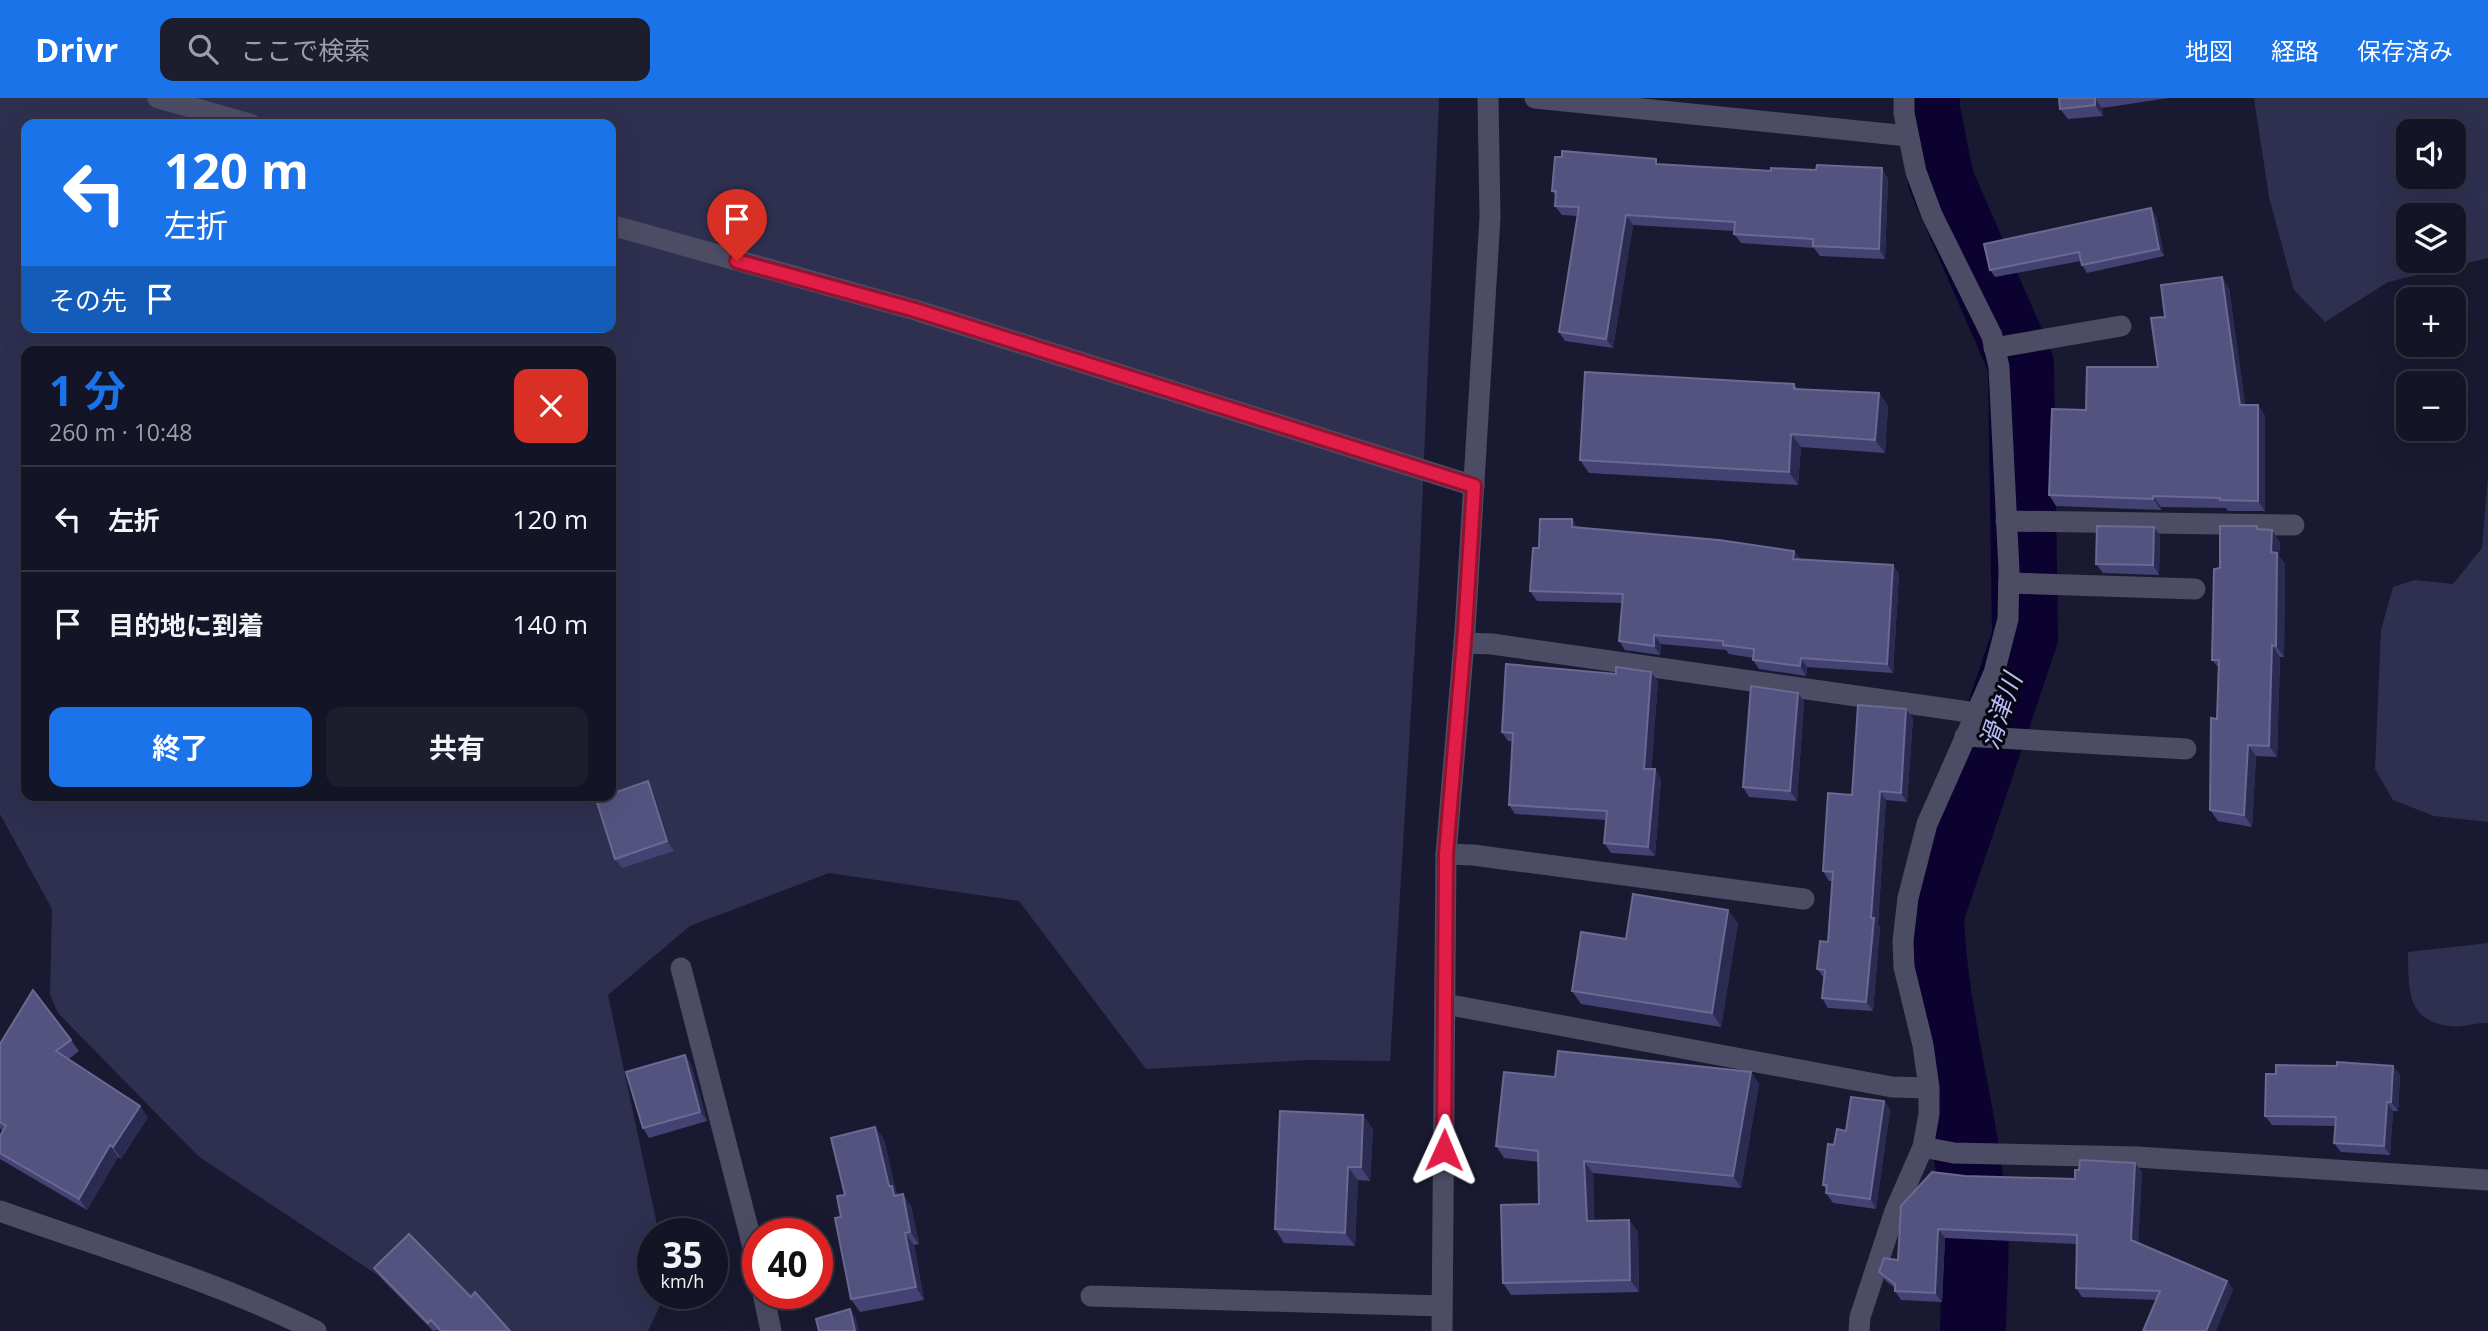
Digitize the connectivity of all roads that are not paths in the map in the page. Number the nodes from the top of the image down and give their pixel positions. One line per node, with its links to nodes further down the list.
1 (158, 98): 5 (street)
2 (1488, 98): 10 (street)
3 (1535, 98): 6 (street)
4 (1904, 98): 6 (street)
5 (232, 119)
6 (1908, 136): 9 (street)
7 (616, 226): 10 (street)
8 (2121, 326): 9 (street)
9 (1994, 348): 11 (street)
10 (1474, 486): 15 (street)
11 (2006, 521): 12 (street); 13 (street)
12 (2294, 525)
13 (2009, 583): 14 (street); 16 (street)
14 (2194, 589)
15 (1464, 643): 16 (street); 19 (street)
16 (1976, 713): 17 (street)
17 (1965, 736): 18 (street); 23 (street)
18 (2186, 749)
19 (1446, 854): 20 (street); 22 (street)
20 (1804, 898)
21 (681, 968): 27 (street)
22 (1445, 1004): 23 (street); 29 (street)
23 (1929, 1088): 24 (street)
24 (1923, 1147): 25 (street); 34 (street)
25 (2488, 1180)
26 (0, 1211): 31 (street)
27 (745, 1218)
28 (1091, 1296): 29 (street)
29 (1442, 1306): 33 (street)
30 (766, 1309): 32 (street)
31 (316, 1331)
32 (771, 1331)
33 (1442, 1331)
34 (1858, 1331)

